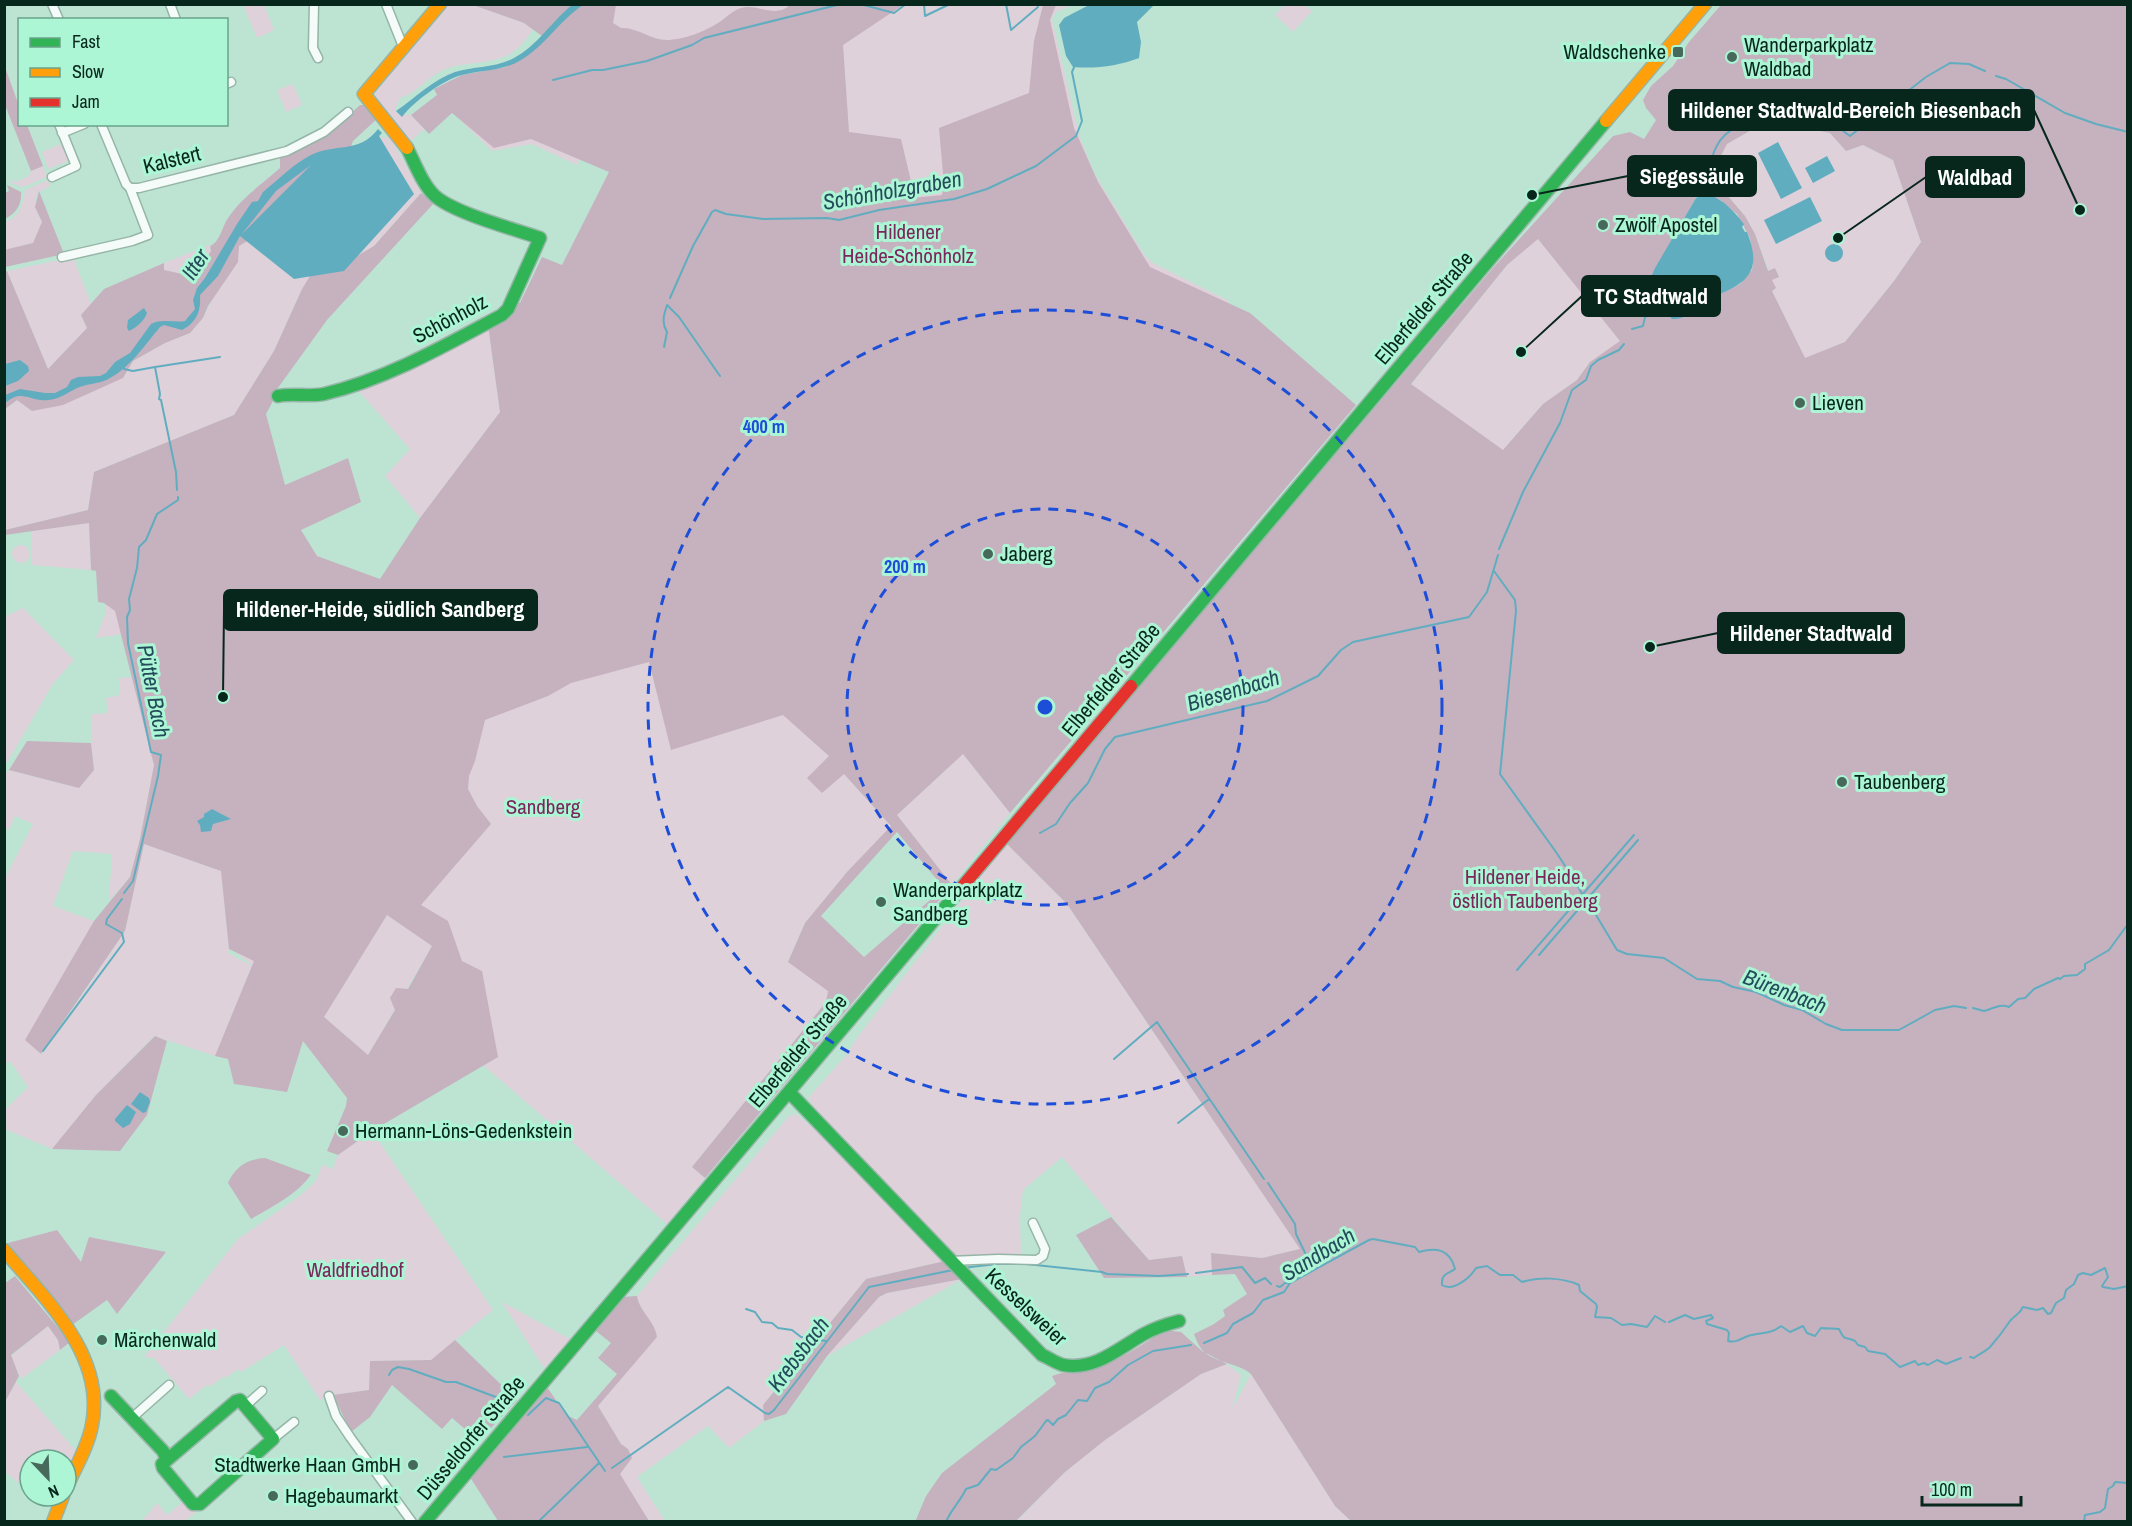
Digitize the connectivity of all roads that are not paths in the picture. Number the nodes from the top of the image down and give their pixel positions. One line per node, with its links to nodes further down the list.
1 (52, 4): 6 (street)
2 (314, 4): 8 (street)
3 (386, 4): 7 (street)
4 (440, 4): 7 (main road)
5 (1705, 4): 16 (main road, Elberfelder Straße)
6 (58, 18)
7 (404, 49): 15 (main road, Schönholz)
8 (318, 58)
9 (348, 112): 13 (street, Kalstert)
10 (102, 126): 13 (street)
11 (61, 129): 12 (street)
12 (51, 177)
13 (130, 188): 14 (street, Kalstert)
14 (62, 257)
15 (278, 396)
16 (789, 1092): 19 (main road, Kesselsweier); 21 (main road, Elberfelder Straße)
17 (1034, 1222): 19 (street, Kesselsweier)
18 (4, 1250): 30 (main road)
19 (950, 1262): 20 (main road, Kesselsweier)
20 (1179, 1321)
21 (546, 1379): 33 (main road, Düsseldorfer Straße)
22 (169, 1385): 27 (street)
23 (262, 1391): 26 (street)
24 (111, 1396): 27 (main road)
25 (329, 1396): 32 (street)
26 (245, 1406): 29 (main road); 31 (main road)
27 (133, 1417): 31 (main road)
28 (294, 1422): 29 (street)
29 (273, 1439): 31 (main road)
30 (78, 1460)
31 (167, 1460)
32 (412, 1521)
33 (425, 1521)

